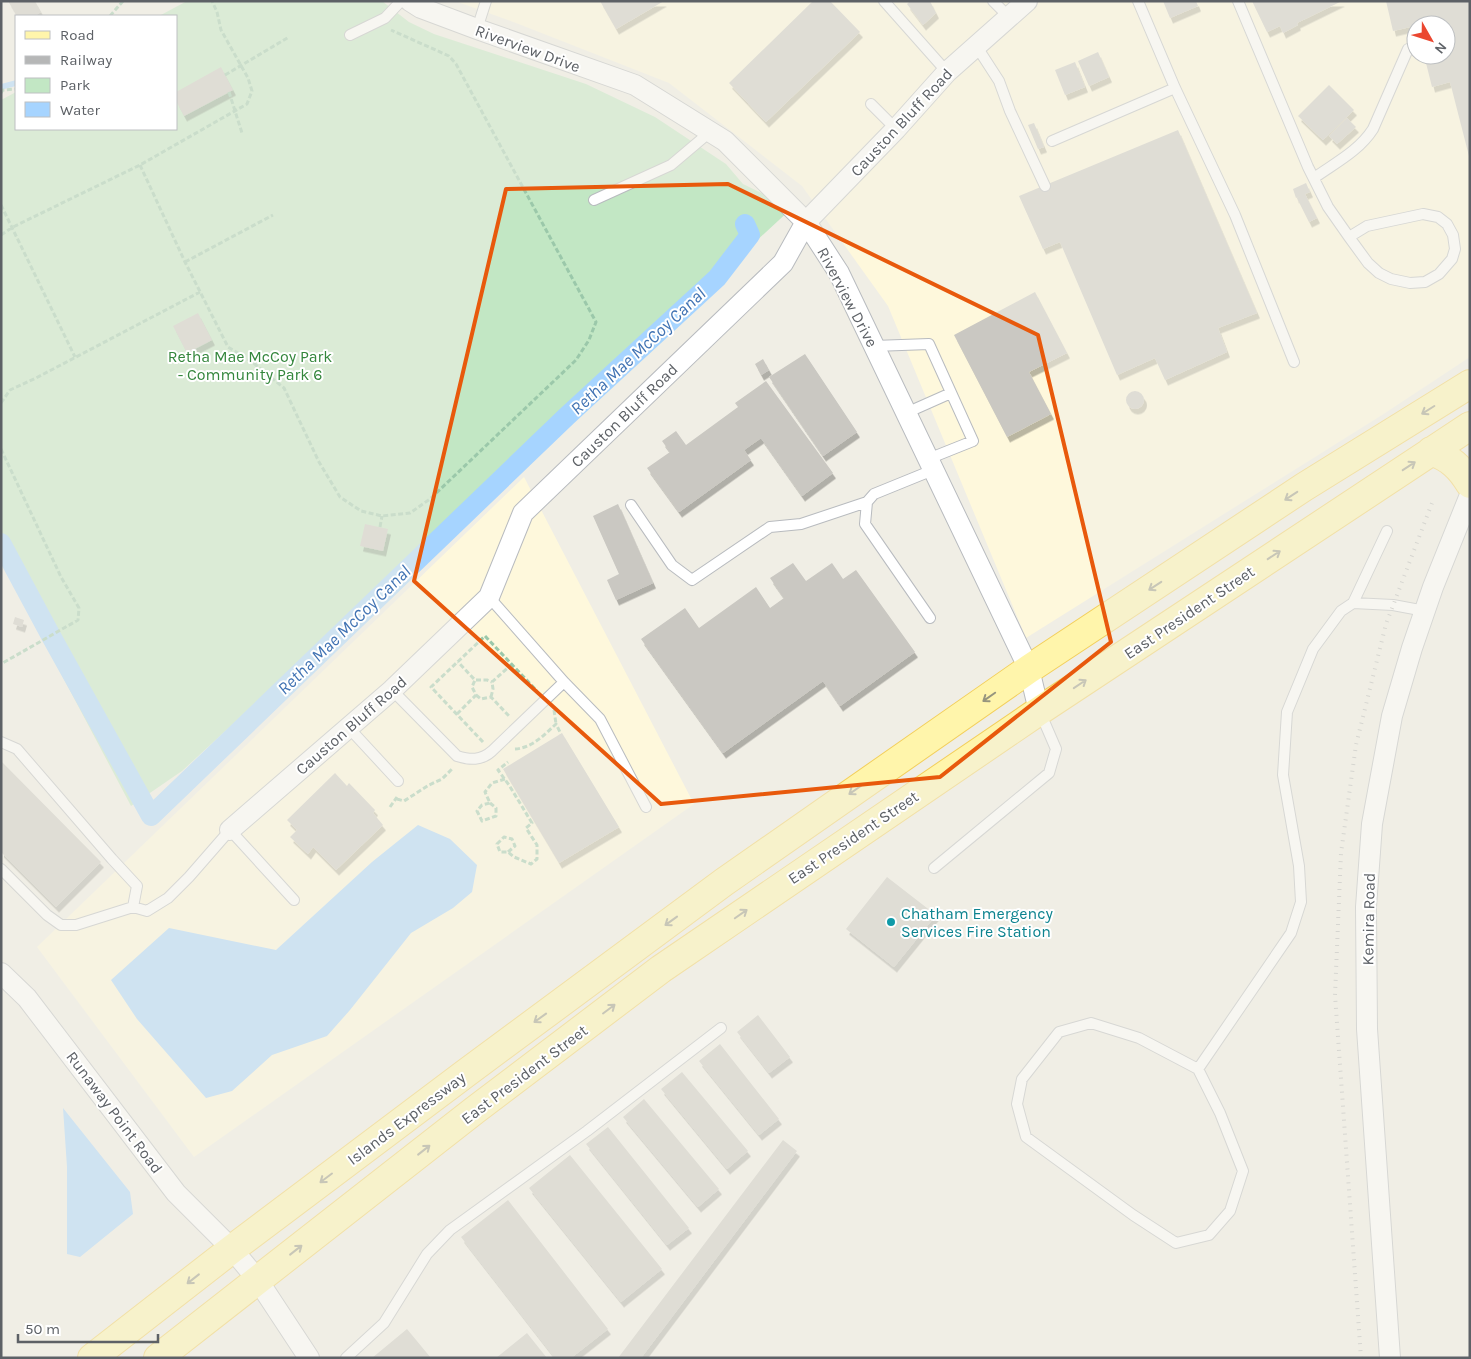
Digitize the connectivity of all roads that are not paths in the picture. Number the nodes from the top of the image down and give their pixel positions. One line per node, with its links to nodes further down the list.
1 (401, 1): 11 (lane)
2 (410, 1): 10 (street, Riverview Drive)
3 (486, 1): 10 (lane)
4 (884, 1): 14 (lane)
5 (993, 1): 9 (lane)
6 (1027, 1): 9 (street, Causton Bluff Road)
7 (1138, 1): 15 (lane)
8 (1238, 1): 20 (lane)
9 (1009, 17): 12 (street, Causton Bluff Road)
10 (477, 29): 18 (street, Riverview Drive)
11 (350, 35)
12 (977, 47): 14 (street, Causton Bluff Road); 21 (lane)
13 (1406, 54): 20 (lane)
14 (947, 72): 17 (street, Causton Bluff Road)
15 (1174, 88): 19 (lane); 26 (lane)
16 (871, 104): 17 (lane)
17 (896, 128): 23 (street, Causton Bluff Road)
18 (710, 132): 22 (lane); 23 (street, Riverview Drive)
19 (1052, 141)
20 (1314, 178): 24 (lane)
21 (1045, 186)
22 (594, 200)
23 (806, 222): 25 (street, Riverview Drive); 38 (street, Causton Bluff Road)
24 (1349, 237): 24 (lane)
25 (874, 346): 28 (lane); 29 (street, Riverview Drive)
26 (1294, 362)
27 (1470, 384): 42 (main road, one-way to 42)
28 (951, 393): 29 (lane); 32 (lane)
29 (906, 413): 32 (street, Riverview Drive)
30 (1470, 426): 31 (main road, East President Street)
31 (1431, 451): 33 (main road); 45 (main road, East President Street, one-way to 31)
32 (930, 464): 35 (lane); 42 (street, Riverview Drive)
33 (1470, 484)
34 (1470, 495): 40 (street, Kemira Road)
35 (867, 502): 36 (lane); 41 (lane)
36 (631, 505)
37 (1387, 531): 39 (lane)
38 (489, 597): 43 (lane); 44 (street, Causton Bluff Road)
39 (1354, 603): 40 (lane); 57 (lane)
40 (1425, 611): 64 (street, Kemira Road)
41 (930, 618)
42 (1029, 669): 45 (street, Riverview Drive); 58 (main road, Islands Expressway, one-way to 58)
43 (564, 682): 44 (lane); 49 (lane)
44 (392, 690): 46 (street, Causton Bluff Road)
45 (1039, 711): 52 (lane); 59 (main road, East President Street, one-way to 45)
46 (349, 728): 48 (lane); 50 (street, Causton Bluff Road)
47 (1, 742): 54 (lane)
48 (398, 781)
49 (646, 807)
50 (230, 830): 53 (lane); 54 (lane)
51 (1, 868): 54 (lane)
52 (934, 868)
53 (294, 900)
54 (133, 907)
55 (1, 972): 58 (street, Runaway Point Road)
56 (721, 1028): 63 (lane)
57 (1198, 1069): 57 (lane)
58 (232, 1249): 59 (street, Runaway Point Road); 60 (main road, Islands Expressway, one-way to 60)
59 (257, 1280): 61 (main road); 62 (street, Runaway Point Road)
60 (92, 1358)
61 (158, 1358)
62 (310, 1358)
63 (346, 1358)
64 (1390, 1358)

